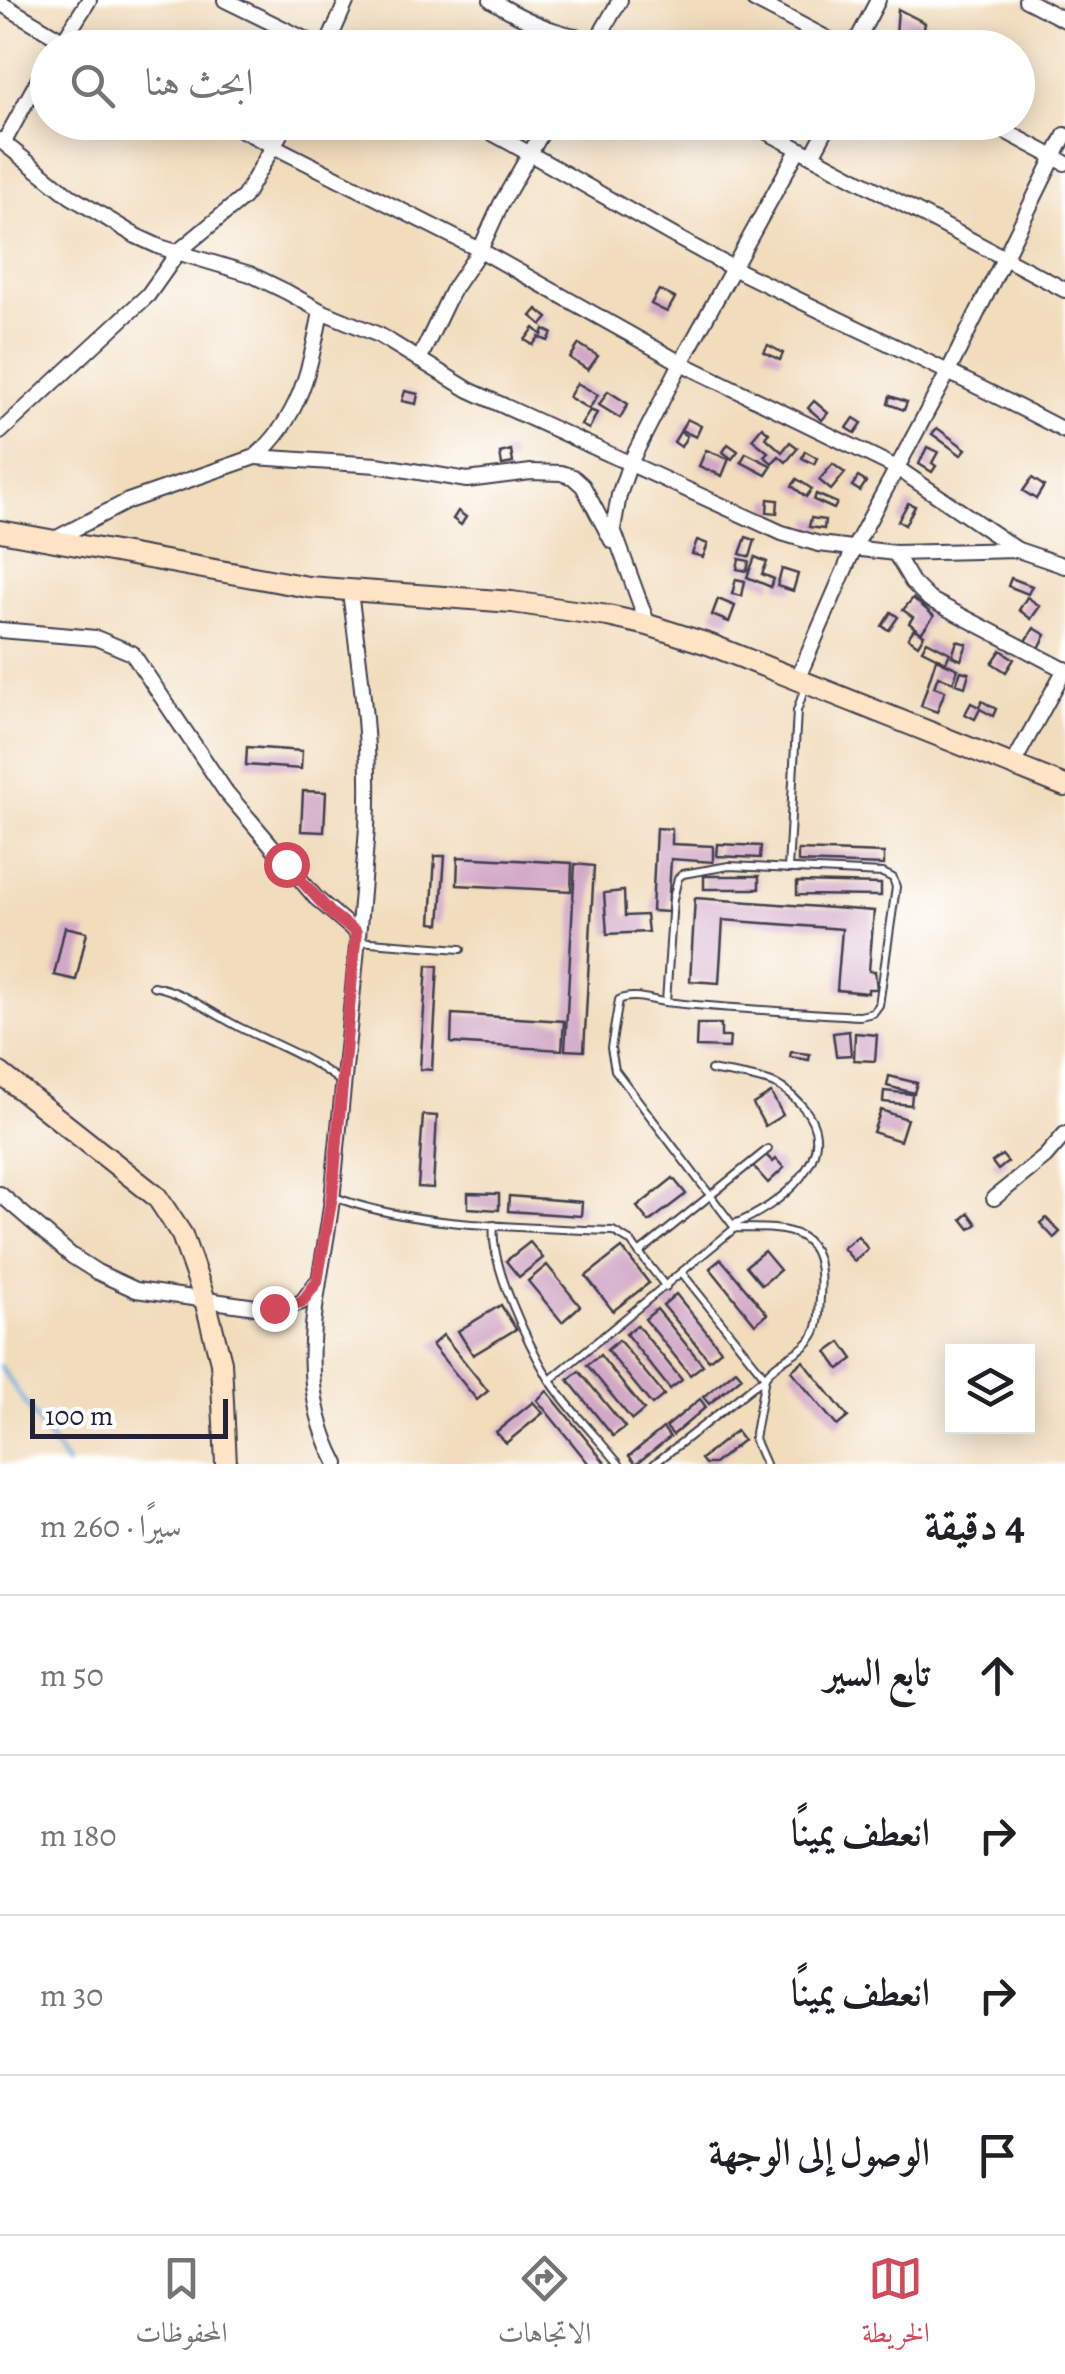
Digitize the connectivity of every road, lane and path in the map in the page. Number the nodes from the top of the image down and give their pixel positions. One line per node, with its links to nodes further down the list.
1 (88, 0): 12 (street)
2 (226, 0): 13 (street)
3 (347, 0): 14 (street)
4 (491, 0): 15 (street)
5 (620, 0): 16 (street)
6 (754, 0): 17 (street)
7 (878, 0): 18 (street)
8 (1026, 0): 10 (street)
9 (0, 3): 11 (street)
10 (1065, 20)
11 (41, 30)
12 (74, 30)
13 (287, 30)
14 (333, 30)
15 (554, 30)
16 (606, 30)
17 (811, 30)
18 (862, 30)
19 (30, 93): 28 (street)
20 (1065, 135): 32 (street)
21 (261, 140): 29 (street)
22 (278, 140): 29 (street)
23 (505, 140): 30 (street)
24 (538, 140): 30 (street)
25 (781, 140): 31 (street)
26 (815, 140): 31 (street)
27 (1022, 140): 32 (street)
28 (2, 141): 34 (street)
29 (274, 147): 33 (street); 34 (street)
30 (530, 153): 33 (street); 36 (street)
31 (805, 153): 35 (street); 36 (street)
32 (1059, 160): 35 (street)
33 (480, 250): 39 (street); 40 (street)
34 (179, 251): 38 (street); 43 (street)
35 (1004, 258): 37 (street); 41 (street)
36 (735, 268): 40 (street); 41 (street)
37 (1065, 290)
38 (321, 312): 39 (street); 44 (street)
39 (419, 360): 45 (street)
40 (681, 363): 45 (street); 46 (street)
41 (949, 370): 42 (street); 46 (street)
42 (1065, 431)
43 (0, 432)
44 (255, 456): 48 (street); 50 (street)
45 (630, 463): 49 (street); 50 (street)
46 (897, 468): 49 (street); 51 (street)
47 (0, 531): 48 (main road)
48 (51, 541): 54 (main road)
49 (854, 548): 52 (street); 58 (street)
50 (618, 550): 55 (street)
51 (1018, 550): 52 (street); 53 (street)
52 (896, 553): 57 (street)
53 (1065, 566)
54 (350, 592): 55 (main road); 62 (street)
55 (648, 625): 58 (main road)
56 (0, 630): 62 (street)
57 (1065, 669): 59 (street)
58 (802, 682): 59 (main road); 61 (lane)
59 (1012, 766): 60 (main road)
60 (1065, 786)
61 (788, 869): 65 (lane); 65 (lane)
62 (356, 937): 63 (lane); 68 (street)
63 (461, 949)
64 (152, 986): 68 (lane)
65 (666, 1002): 71 (lane)
66 (711, 1070): 76 (lane)
67 (0, 1073): 81 (main road)
68 (342, 1082): 73 (street)
69 (1065, 1134): 74 (street)
70 (768, 1149): 71 (lane)
71 (710, 1192): 76 (lane); 77 (lane)
72 (0, 1194): 81 (street)
73 (332, 1196): 75 (lane); 79 (street)
74 (994, 1198)
75 (494, 1225): 77 (lane); 83 (lane)
76 (735, 1226): 78 (lane); 82 (lane)
77 (639, 1253): 80 (lane)
78 (682, 1272): 80 (lane); 82 (lane)
79 (317, 1282): 81 (street); 85 (street)
80 (666, 1286): 83 (lane)
81 (205, 1300): 84 (main road)
82 (764, 1377): 87 (lane); 88 (lane)
83 (550, 1380): 86 (lane)
84 (226, 1464)
85 (337, 1464)
86 (618, 1464)
87 (654, 1464)
88 (765, 1464)

